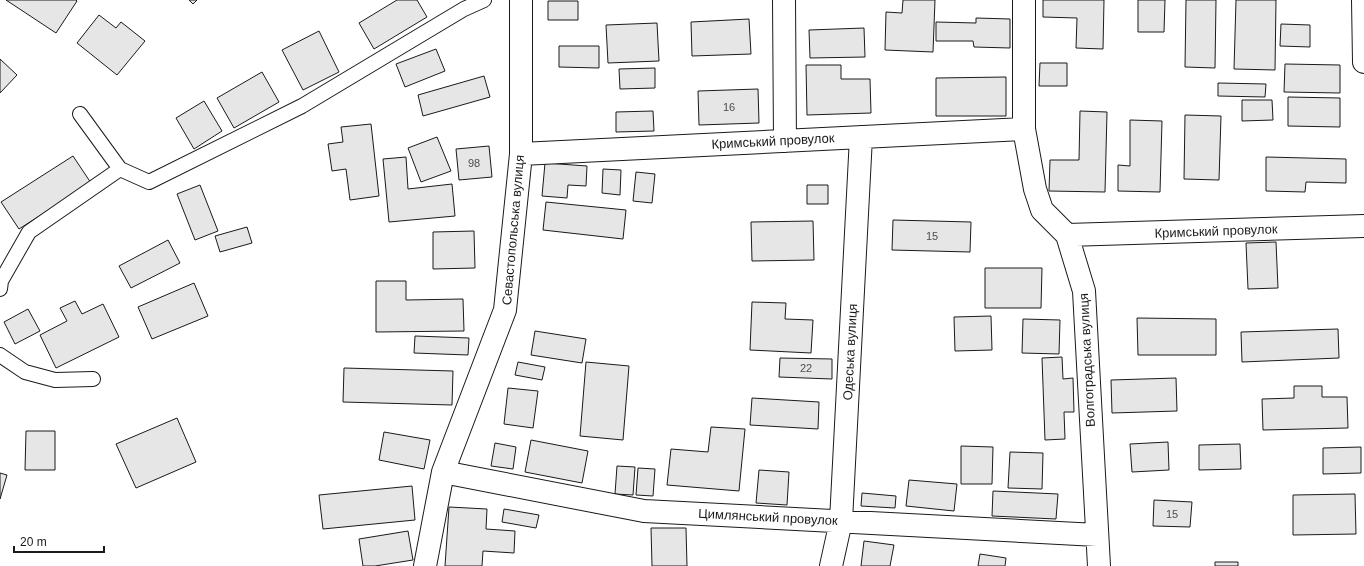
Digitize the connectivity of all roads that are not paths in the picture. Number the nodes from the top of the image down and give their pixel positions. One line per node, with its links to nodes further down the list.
1 (484, 0): 12 (lane)
2 (521, 0): 11 (street, Севастопольська вулиця)
3 (784, 0): 10 (street)
4 (1024, 0): 8 (street)
5 (1363, 0): 6 (street)
6 (1364, 62)
7 (80, 114): 12 (lane)
8 (1024, 129): 9 (street, Кримський провулок); 14 (street)
9 (861, 137): 10 (street, Кримський провулок); 19 (street, Одеська вулиця)
10 (785, 141): 11 (street, Кримський провулок)
11 (521, 154): 18 (street, Севастопольська вулиця)
12 (120, 169): 15 (lane)
13 (1364, 226): 14 (street, Кримський провулок)
14 (1068, 235): 20 (street, Волгоградська вулиця)
15 (0, 289)
16 (0, 355): 17 (lane)
17 (93, 379)
18 (443, 472): 19 (street, Цимлянський провулок); 21 (street, Севастопольська вулиця)
19 (841, 521): 20 (street, Цимлянський провулок); 22 (street, Одеська вулиця)
20 (1097, 535): 23 (street, Волгоградська вулиця)
21 (425, 566)
22 (831, 566)
23 (1100, 566)

